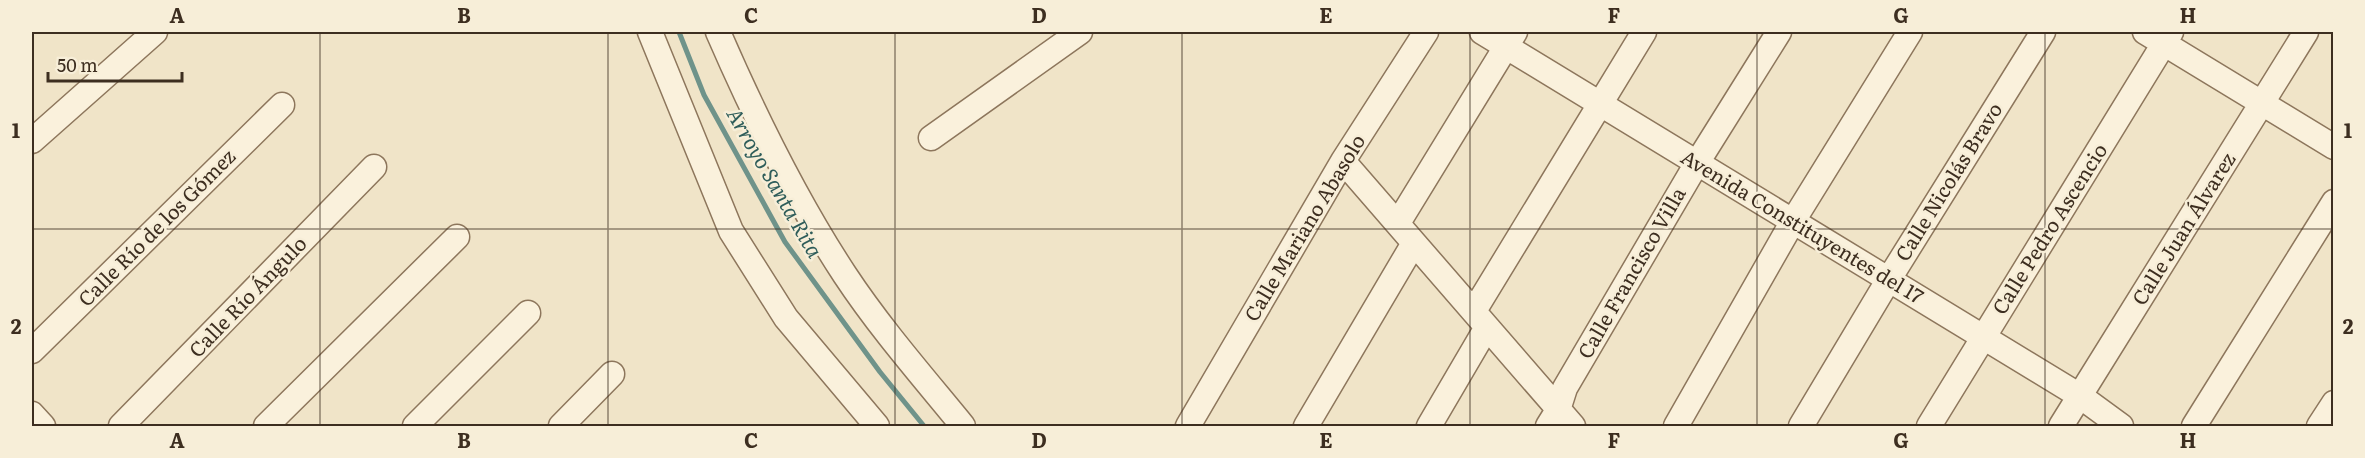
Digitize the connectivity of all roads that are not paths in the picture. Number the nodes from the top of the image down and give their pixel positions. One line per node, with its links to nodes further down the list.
1 (154, 32): 18 (street)
2 (650, 32): 43 (street)
3 (718, 32): 44 (street)
4 (1080, 32): 17 (street)
5 (1426, 32): 20 (street, Calle Mariano Abasolo)
6 (1482, 32): 13 (street, Avenida Constituyentes del 17)
7 (1644, 32): 14 (street)
8 (1779, 32): 21 (street, Calle Francisco Villa)
9 (1910, 32): 24 (street)
10 (2043, 32): 28 (street, Calle Nicolás Bravo)
11 (2306, 32): 15 (street, Calle Juan Álvarez)
12 (2160, 36): 15 (street); 31 (street, Calle Pedro Ascencio)
13 (1510, 39): 14 (street, Avenida Constituyentes del 17); 25 (street)
14 (1599, 103): 21 (street, Avenida Constituyentes del 17); 30 (street)
15 (2262, 103): 19 (street); 34 (street, Calle Juan Álvarez)
16 (282, 105): 32 (street, Calle Río de los Gómez)
17 (931, 138)
18 (32, 141)
19 (2334, 147)
20 (1343, 161): 25 (street); 45 (street, Calle Mariano Abasolo)
21 (1697, 163): 24 (street, Avenida Constituyentes del 17); 37 (street, Calle Francisco Villa)
22 (374, 167): 39 (street, Calle Río Ángulo)
23 (2334, 202): 53 (street)
24 (1793, 221): 28 (street, Avenida Constituyentes del 17); 48 (street)
25 (1398, 224): 27 (street)
26 (457, 237): 40 (street)
27 (1414, 243): 30 (street); 46 (street)
28 (1889, 279): 31 (street, Avenida Constituyentes del 17); 49 (street, Calle Nicolás Bravo)
29 (528, 313): 41 (street)
30 (1480, 319): 37 (street); 47 (street)
31 (1982, 338): 34 (street, Avenida Constituyentes del 17); 50 (street, Calle Pedro Ascencio)
32 (32, 351)
33 (612, 374): 42 (street)
34 (2080, 396): 51 (street, Calle Juan Álvarez); 52 (street, Avenida Constituyentes del 17)
35 (2334, 403): 54 (street)
36 (32, 414): 38 (street)
37 (1560, 421)
38 (43, 426)
39 (121, 426)
40 (266, 426)
41 (415, 426)
42 (561, 426)
43 (877, 426)
44 (963, 426)
45 (1188, 426)
46 (1306, 426)
47 (1429, 426)
48 (1676, 426)
49 (1801, 426)
50 (1929, 426)
51 (2061, 426)
52 (2121, 426)
53 (2194, 426)
54 (2319, 426)

